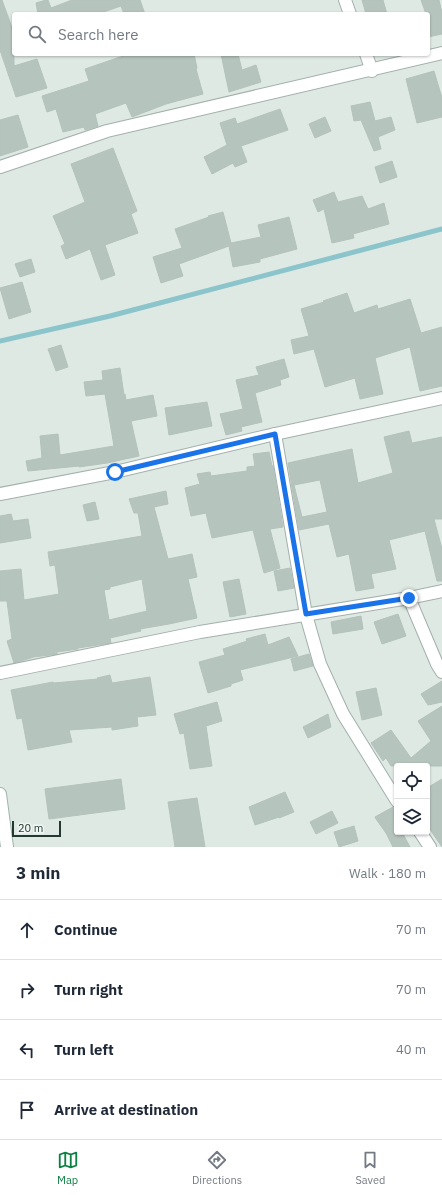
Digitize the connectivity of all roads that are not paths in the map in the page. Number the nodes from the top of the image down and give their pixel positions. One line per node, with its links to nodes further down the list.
1 (345, 0): 2 (street)
2 (349, 12)
3 (442, 54): 5 (street)
4 (367, 56): 5 (street)
5 (372, 70): 6 (street)
6 (0, 167)
7 (442, 398): 8 (street)
8 (275, 434): 9 (street); 12 (street)
9 (0, 494)
10 (442, 591): 11 (street)
11 (409, 598): 12 (street); 13 (street)
12 (306, 614): 14 (street); 16 (street)
13 (442, 672)
14 (0, 673)
15 (0, 794): 18 (street)
16 (396, 799)
17 (422, 835): 19 (street)
18 (7, 847)
19 (430, 847)

